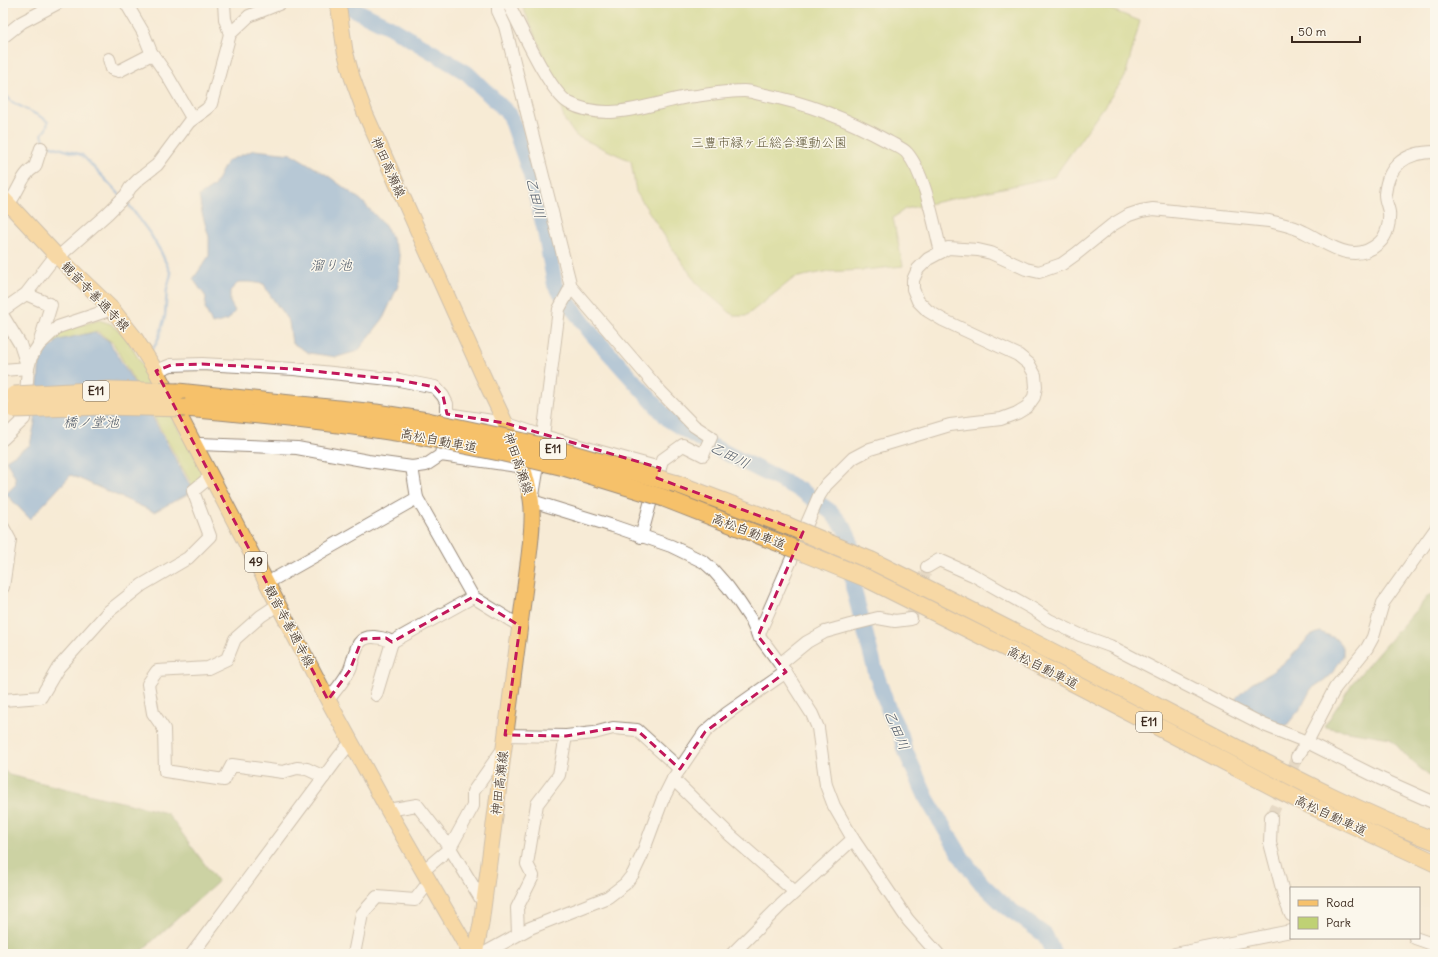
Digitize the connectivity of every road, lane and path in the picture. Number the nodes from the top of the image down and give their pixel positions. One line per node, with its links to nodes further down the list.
1 (58, 3): 9 (street)
2 (126, 3): 10 (street)
3 (224, 3): 8 (street)
4 (281, 3): 8 (street)
5 (338, 3): 29 (main road, 神田高瀬線)
6 (498, 3): 18 (street)
7 (508, 3): 16 (street)
8 (230, 34): 12 (street)
9 (3, 37)
10 (152, 54): 11 (street); 12 (street)
11 (109, 59)
12 (192, 118): 17 (street)
13 (41, 148): 15 (street)
14 (1435, 152): 16 (street)
15 (6, 201): 17 (main road, 観音寺善通寺線 / 49)
16 (941, 252): 52 (street)
17 (57, 256): 19 (street); 20 (main road, 観音寺善通寺線 / 49)
18 (571, 287): 31 (street); 37 (street)
19 (26, 294): 21 (street); 23 (street)
20 (112, 309): 23 (street); 26 (main road, 観音寺善通寺線 / 49)
21 (3, 310)
22 (3, 316): 24 (street)
23 (39, 345): 24 (street)
24 (28, 368): 25 (street); 32 (street)
25 (3, 370)
26 (156, 371): 28 (street); 33 (main road, 観音寺善通寺線 / 49)
27 (8, 402): 30 (highway, 高松自動車道 / E11, bridge); 30 (highway, 高松自動車道 / E11, bridge)
28 (447, 414): 29 (street); 34 (street)
29 (505, 423): 31 (street); 36 (main road, 神田高瀬線)
30 (426, 429): 69 (highway, 高松自動車道 / E11, bridge); 71 (highway, 高松自動車道 / E11, bridge)
31 (543, 436): 37 (street); 38 (street)
32 (3, 440)
33 (196, 446): 35 (street); 39 (main road, 観音寺善通寺線 / 49)
34 (441, 455): 35 (street); 36 (street)
35 (412, 467): 40 (street)
36 (523, 467): 38 (street); 41 (main road, 神田高瀬線)
37 (660, 468): 44 (street)
38 (538, 469): 41 (street)
39 (210, 477): 46 (main road, 観音寺善通寺線 / 49); 56 (street)
40 (417, 498): 46 (street); 48 (street)
41 (532, 501): 44 (street); 51 (main road, 神田高瀬線)
42 (3, 527): 47 (street)
43 (1435, 530): 61 (street)
44 (641, 536): 52 (street)
45 (927, 567): 61 (street)
46 (267, 583): 49 (main road, 観音寺善通寺線 / 49)
47 (3, 587)
48 (473, 597): 51 (street); 53 (street)
49 (279, 604): 57 (main road, 観音寺善通寺線 / 49); 64 (street)
50 (911, 619): 54 (street)
51 (520, 626): 60 (main road, 神田高瀬線)
52 (758, 636): 54 (street)
53 (392, 642): 55 (street); 57 (street)
54 (783, 668): 63 (street); 68 (street)
55 (376, 695)
56 (3, 700)
57 (328, 700): 59 (main road, 観音寺善通寺線 / 49)
58 (566, 736): 60 (street); 63 (street); 77 (street)
59 (351, 742): 64 (street); 66 (main road, 観音寺善通寺線 / 49)
60 (504, 742): 70 (street); 74 (main road, 神田高瀬線)
61 (1307, 742): 62 (street); 65 (street)
62 (1297, 757)
63 (676, 774): 73 (street); 77 (street)
64 (324, 777): 81 (street)
65 (1435, 803)
66 (388, 810): 70 (street); 72 (main road, 観音寺善通寺線 / 49)
67 (1271, 817): 75 (street)
68 (853, 839): 73 (street); 86 (street)
69 (1435, 841)
70 (450, 848): 72 (street); 74 (street)
71 (1435, 863)
72 (426, 877): 82 (street); 83 (main road, 観音寺善通寺線 / 49)
73 (795, 892): 80 (street)
74 (484, 904): 84 (main road, 神田高瀬線)
75 (1290, 912)
76 (1290, 931): 87 (street)
77 (518, 934): 85 (street)
78 (1418, 939): 79 (street)
79 (1435, 945)
80 (738, 951)
81 (192, 954)
82 (354, 954)
83 (471, 954)
84 (475, 954)
85 (483, 954)
86 (938, 954)
87 (1175, 954)

